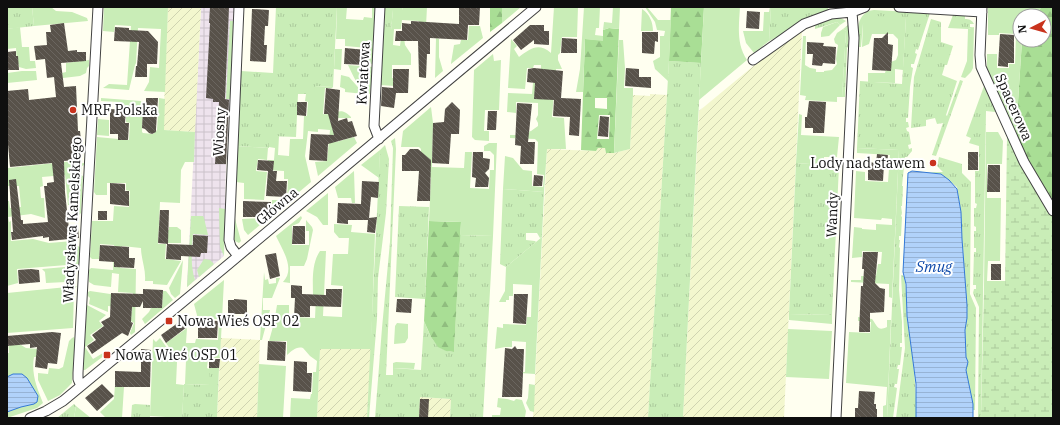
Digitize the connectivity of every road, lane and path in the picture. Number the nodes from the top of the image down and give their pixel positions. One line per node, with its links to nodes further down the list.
1 (98, 7): 13 (street, Władysława Kamelskiego)
2 (239, 7): 12 (street, Wiosny)
3 (380, 7): 10 (street, Kwiatowa)
4 (536, 7): 10 (street, Główna)
5 (866, 7): 8 (street)
6 (898, 7): 7 (street)
7 (982, 9): 11 (street, Spacerowa)
8 (852, 12): 9 (street); 15 (street, Wandy)
9 (753, 60)
10 (379, 138): 12 (street, Główna)
11 (1053, 211)
12 (238, 256): 13 (street, Główna)
13 (81, 386): 14 (street, Główna)
14 (30, 418)
15 (836, 418)

